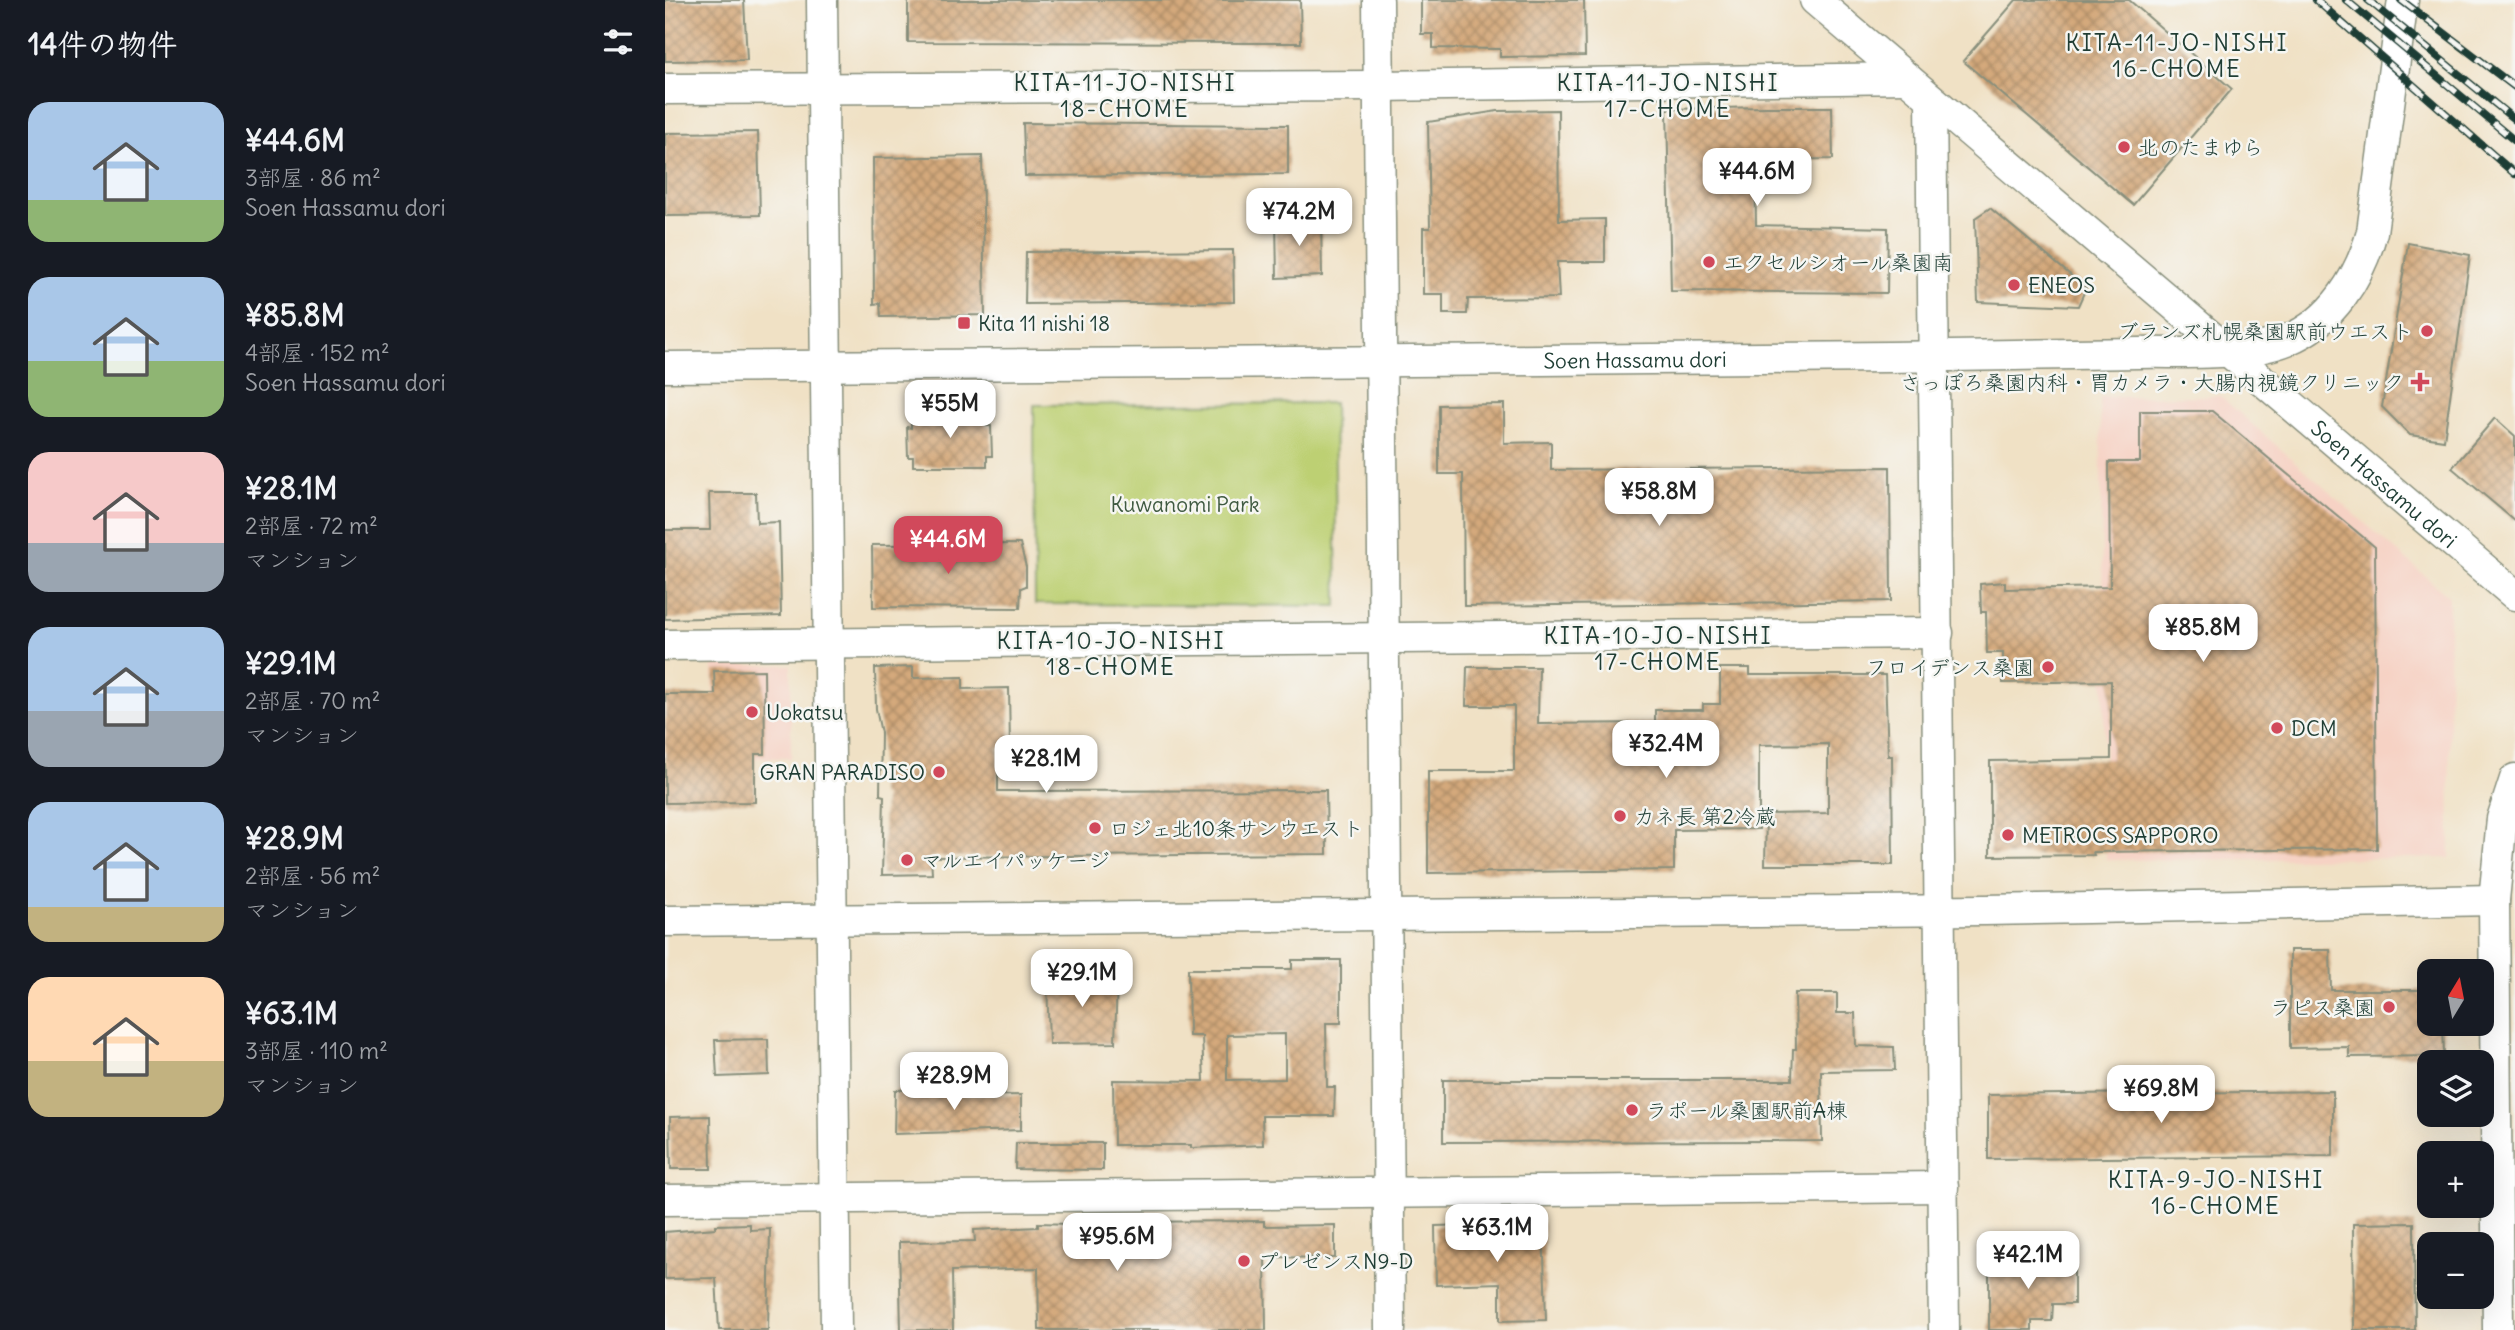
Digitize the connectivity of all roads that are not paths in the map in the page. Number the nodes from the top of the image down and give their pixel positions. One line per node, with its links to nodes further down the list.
1 (822, 0): 7 (street)
2 (1378, 0): 6 (street)
3 (1815, 0): 5 (street)
4 (2403, 0): 10 (street)
5 (1907, 78): 6 (street); 9 (street)
6 (1379, 86): 7 (street); 12 (street)
7 (824, 88): 8 (street); 13 (street)
8 (665, 89)
9 (1931, 99): 10 (street); 11 (street)
10 (2229, 351): 11 (street, Soen Hassamu dori); 15 (street, Soen Hassamu dori)
11 (1936, 356): 12 (street, Soen Hassamu dori); 16 (street)
12 (1381, 361): 13 (street, Soen Hassamu dori); 17 (street)
13 (826, 366): 14 (street, Soen Hassamu dori); 18 (street)
14 (665, 367)
15 (2515, 595)
16 (1938, 633): 17 (street); 22 (street)
17 (1383, 639): 18 (street); 23 (street)
18 (829, 643): 19 (street); 24 (street)
19 (665, 645)
20 (2515, 779): 21 (street)
21 (2494, 900): 22 (street); 33 (street)
22 (1940, 910): 23 (street); 26 (street)
23 (1386, 915): 24 (street); 27 (street)
24 (831, 920): 25 (street); 28 (street)
25 (665, 921)
26 (1943, 1187): 27 (street); 32 (street)
27 (1388, 1193): 28 (street); 31 (street)
28 (834, 1198): 29 (street); 30 (street)
29 (665, 1200)
30 (836, 1330)
31 (1390, 1330)
32 (1944, 1330)
33 (2498, 1330)

